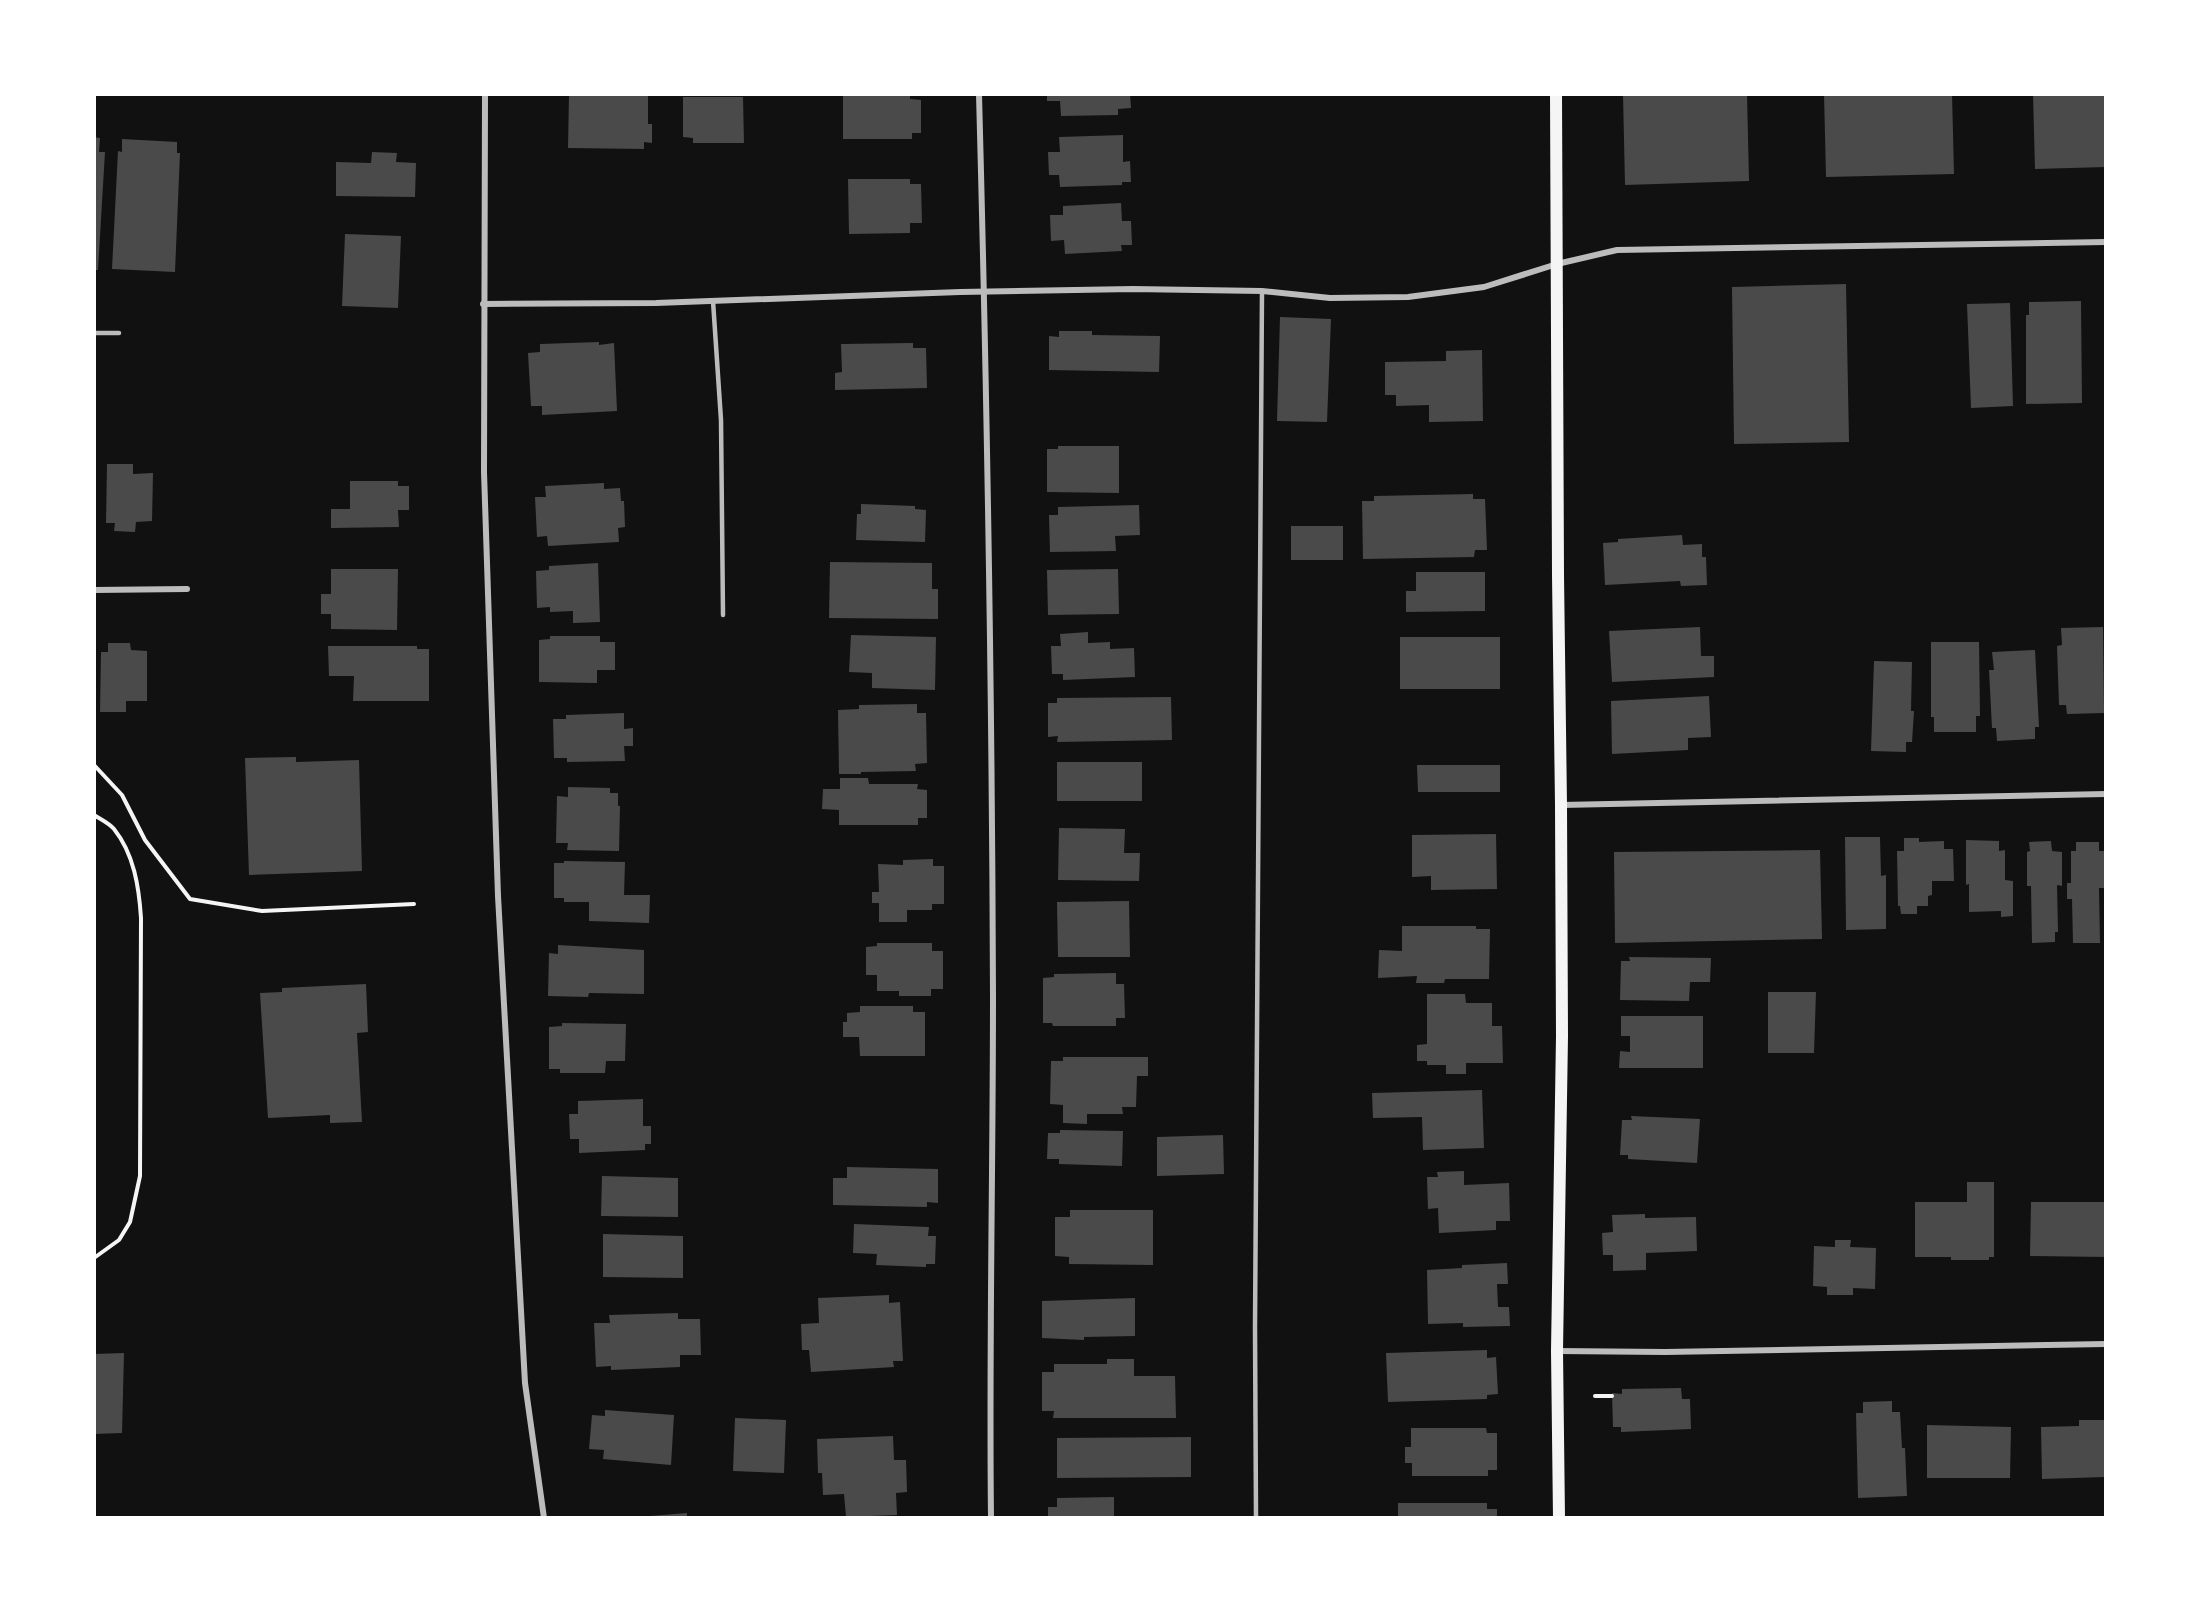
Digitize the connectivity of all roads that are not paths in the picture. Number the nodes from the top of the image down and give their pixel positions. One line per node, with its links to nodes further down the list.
1 (485, 94): 9 (street)
2 (979, 94): 7 (street)
3 (1556, 94): 5 (main road)
4 (2106, 242): 5 (street)
5 (1557, 264): 6 (street); 16 (main road)
6 (1262, 291): 7 (street); 21 (lane)
7 (984, 292): 8 (street); 20 (street)
8 (713, 301): 9 (street); 14 (lane)
9 (483, 304): 19 (street)
10 (94, 333): 11 (lane)
11 (119, 333)
12 (94, 590): 13 (street)
13 (187, 590)
14 (723, 615)
15 (2106, 794): 16 (street)
16 (1562, 805): 18 (main road)
17 (2106, 1344): 18 (street)
18 (1557, 1351): 22 (main road)
19 (544, 1518)
20 (991, 1518)
21 (1256, 1518)
22 (1559, 1518)

